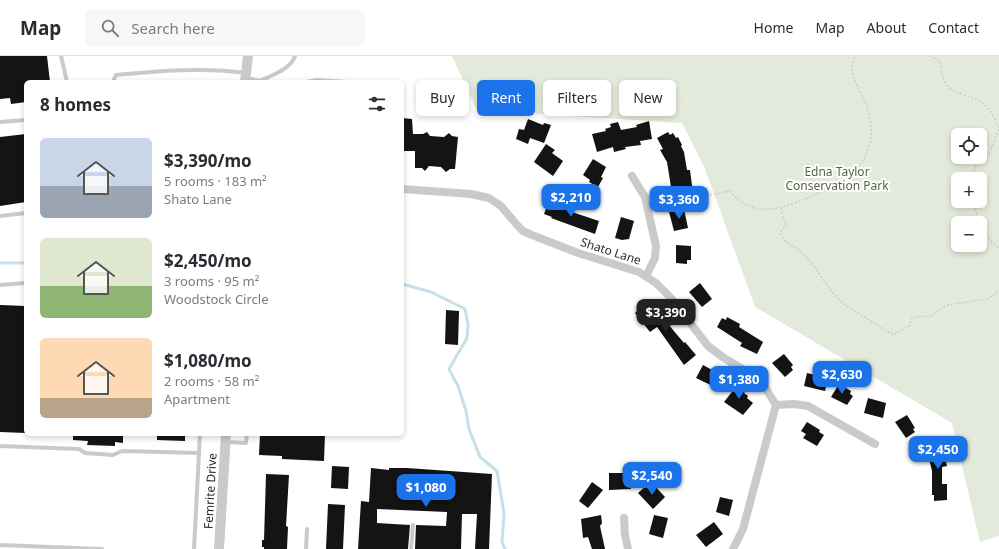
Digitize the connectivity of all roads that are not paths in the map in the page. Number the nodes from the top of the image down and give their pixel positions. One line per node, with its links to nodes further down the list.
1 (61, 56): 5 (lane)
2 (248, 56): 4 (street)
3 (295, 56): 7 (lane)
4 (246, 78): 6 (lane)
5 (67, 80)
6 (114, 80)
7 (262, 80)
8 (24, 120): 9 (lane)
9 (0, 122)
10 (632, 176): 14 (street)
11 (404, 189): 14 (street, Shato Lane)
12 (24, 213): 13 (lane)
13 (0, 216)
14 (646, 276): 17 (street, Shato Lane)
15 (24, 283): 16 (lane)
16 (0, 285)
17 (776, 405): 21 (street); 34 (street)
18 (200, 436): 23 (lane)
19 (247, 436): 20 (lane)
20 (226, 438): 30 (street, Femrite Drive)
21 (875, 444)
22 (0, 446): 23 (lane)
23 (199, 453): 29 (lane)
24 (624, 518): 33 (street)
25 (413, 525): 32 (lane)
26 (307, 529): 31 (lane)
27 (0, 545): 28 (lane)
28 (102, 549)
29 (194, 549)
30 (219, 549)
31 (306, 549)
32 (411, 549)
33 (628, 549)
34 (733, 549)

